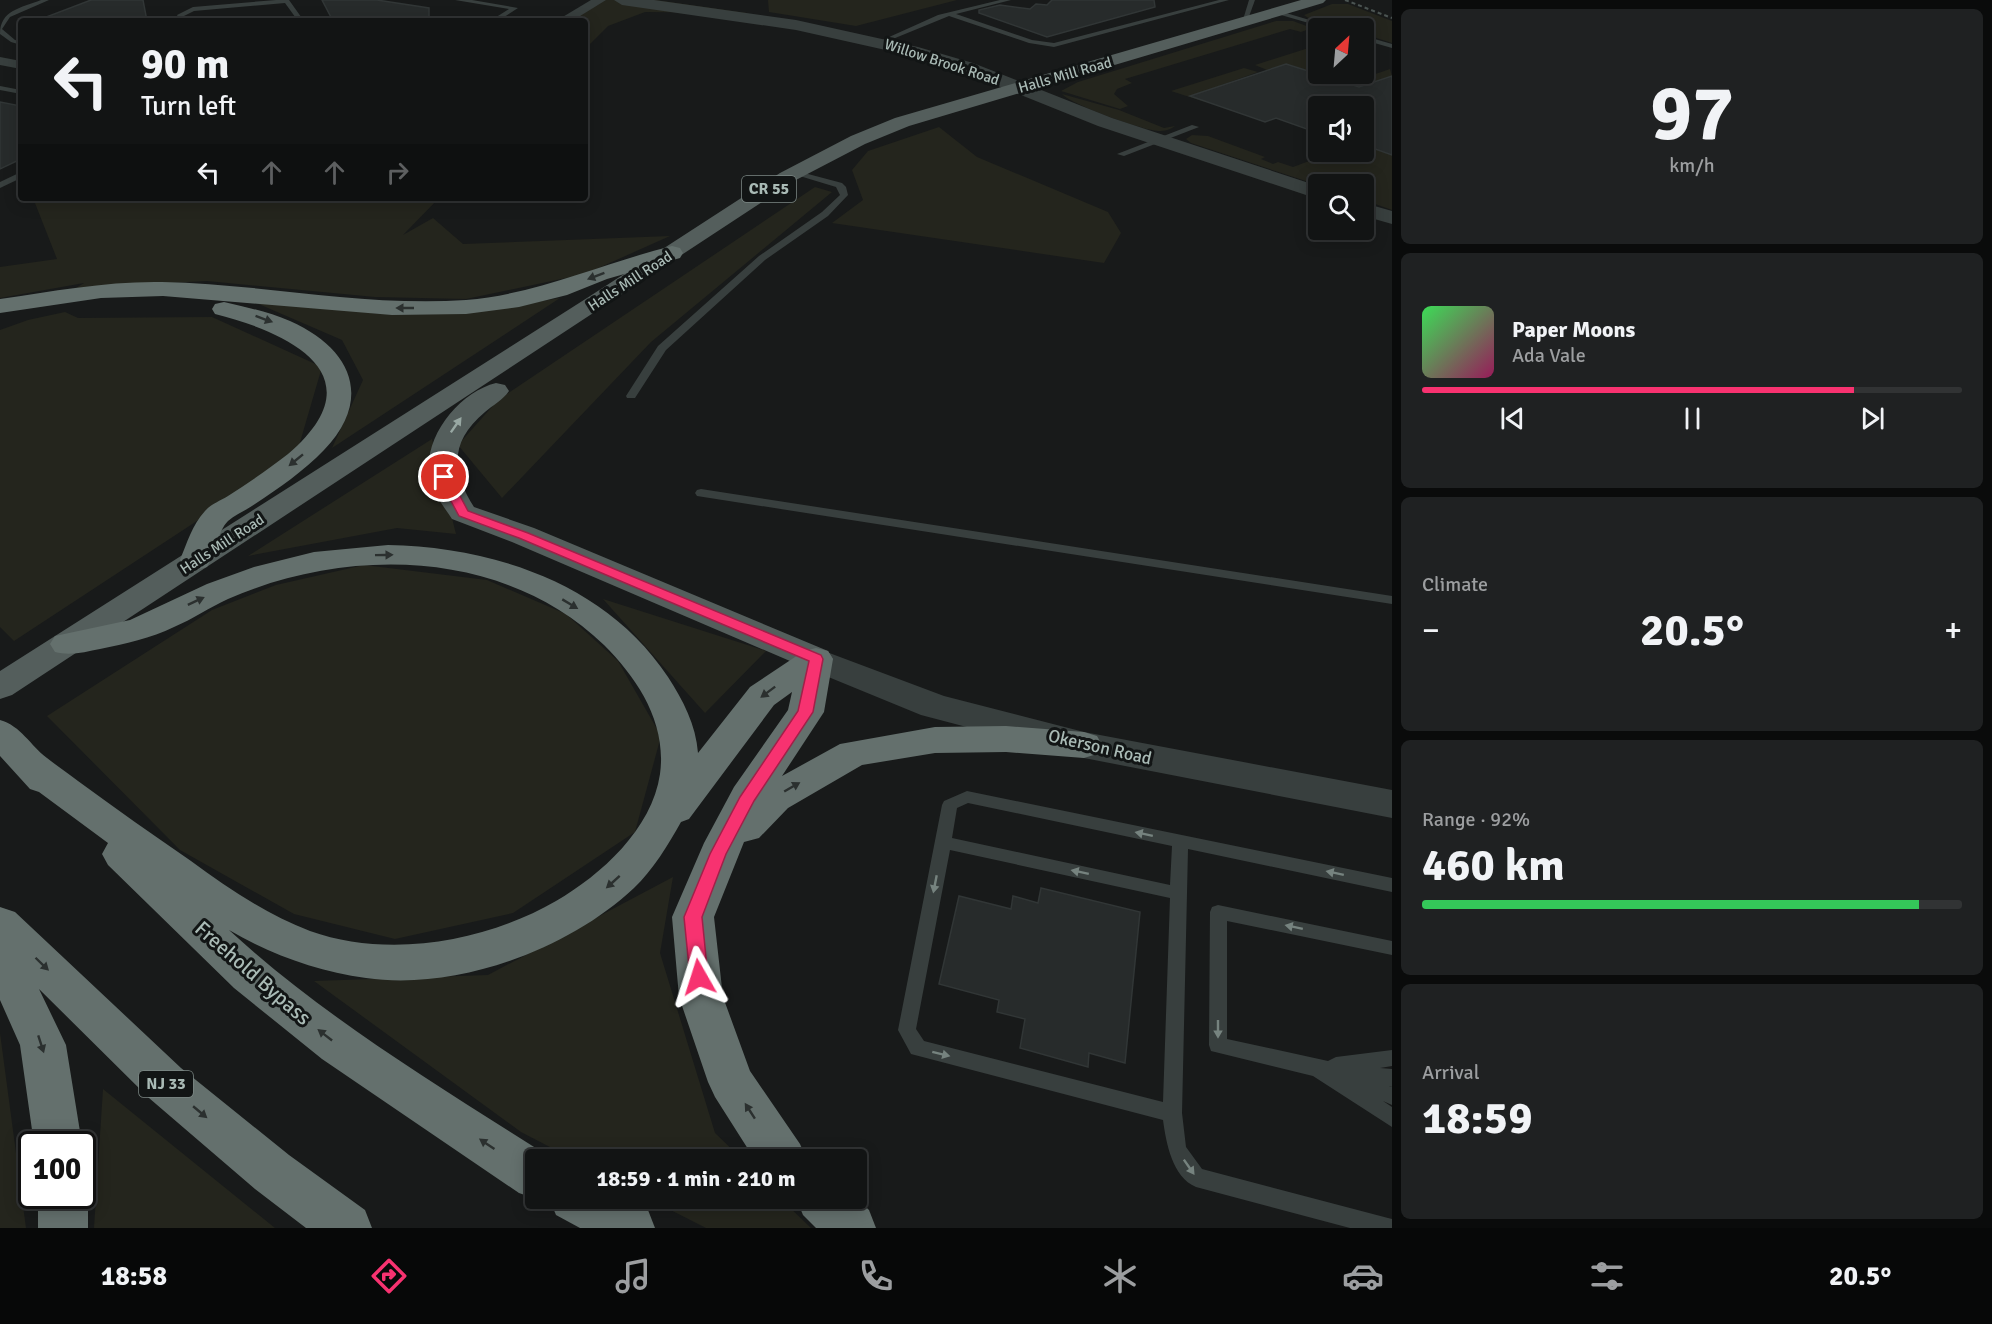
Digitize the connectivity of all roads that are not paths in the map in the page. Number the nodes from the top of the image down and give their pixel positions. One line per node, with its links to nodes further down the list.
1 (45, 0): 18 (lane)
2 (288, 0): 12 (lane); 13 (lane)
3 (458, 0): 14 (lane)
4 (600, 0): 15 (street)
5 (622, 0): 21 (street, Willow Brook Road)
6 (1008, 0): 11 (lane)
7 (1226, 0): 11 (lane)
8 (1252, 0): 17 (lane)
9 (1318, 0): 10 (main road, Halls Mill Road / CR 55)
10 (1276, 12): 16 (lane); 17 (main road, Halls Mill Road / CR 55)
11 (950, 14): 21 (lane)
12 (182, 18)
13 (299, 18)
14 (498, 18)
15 (568, 18)
16 (1308, 21)
17 (1244, 22): 26 (main road, Halls Mill Road / CR 55)
18 (0, 29): 20 (lane)
19 (1374, 41): 22 (lane)
20 (18, 42)
21 (881, 42): 26 (street, Willow Brook Road)
22 (1392, 46)
23 (0, 61): 24 (street)
24 (18, 64)
25 (0, 88): 27 (lane)
26 (1019, 88): 29 (street, Willow Brook Road); 31 (main road, Halls Mill Road / CR 55)
27 (18, 91)
28 (1195, 127): 29 (lane)
29 (1159, 140): 30 (lane); 34 (street, Willow Brook Road)
30 (1121, 154)
31 (796, 172): 37 (main road, Halls Mill Road / CR 55); 41 (lane)
32 (18, 176): 33 (lane)
33 (0, 185)
34 (1308, 190)
35 (1374, 212): 36 (street)
36 (1392, 218)
37 (672, 253): 38 (highway, one-way to 38); 40 (main road, Halls Mill Road / CR 55)
38 (0, 306)
39 (0, 324): 43 (highway, one-way to 43)
40 (542, 339): 43 (main road, Halls Mill Road / CR 55); 46 (main road, one-way to 40)
41 (631, 396)
42 (701, 493): 44 (lane)
43 (196, 560): 45 (main road, Halls Mill Road)
44 (1392, 600)
45 (130, 620): 47 (main road, Halls Mill Road); 55 (highway, one-way to 55)
46 (816, 659): 49 (street, Okerson Road); 54 (highway); 55 (highway, one-way to 55)
47 (0, 687)
48 (0, 734): 50 (highway, Freehold Bypass)
49 (1084, 745): 51 (street, Okerson Road); 54 (highway, one-way to 49)
50 (28, 764): 55 (highway, one-way to 50); 71 (highway, Freehold Bypass, one-way to 50)
51 (1392, 804)
52 (1180, 841): 53 (lane, one-way to 53); 56 (lane, one-way to 52); 57 (lane)
53 (943, 842): 57 (lane, one-way to 53); 67 (lane, one-way to 67)
54 (718, 854): 70 (highway, one-way to 54)
55 (638, 858)
56 (1392, 885)
57 (1178, 893): 67 (lane)
58 (0, 924): 76 (highway, NJ 33, one-way to 76)
59 (1392, 948): 62 (lane, one-way to 62)
60 (0, 952): 69 (highway, one-way to 69)
61 (1392, 1058): 62 (lane)
62 (1316, 1068): 63 (lane); 64 (lane); 65 (lane); 66 (lane); 68 (lane)
63 (1392, 1068)
64 (1392, 1078)
65 (1392, 1096)
66 (1392, 1107)
67 (1172, 1113): 79 (lane, one-way to 79)
68 (1392, 1118)
69 (56, 1131)
70 (776, 1149)
71 (525, 1169)
72 (63, 1209): 75 (highway)
73 (595, 1209): 77 (highway)
74 (831, 1209): 78 (highway)
75 (63, 1228)
76 (346, 1228)
77 (630, 1228)
78 (850, 1228)
79 (1388, 1228)

